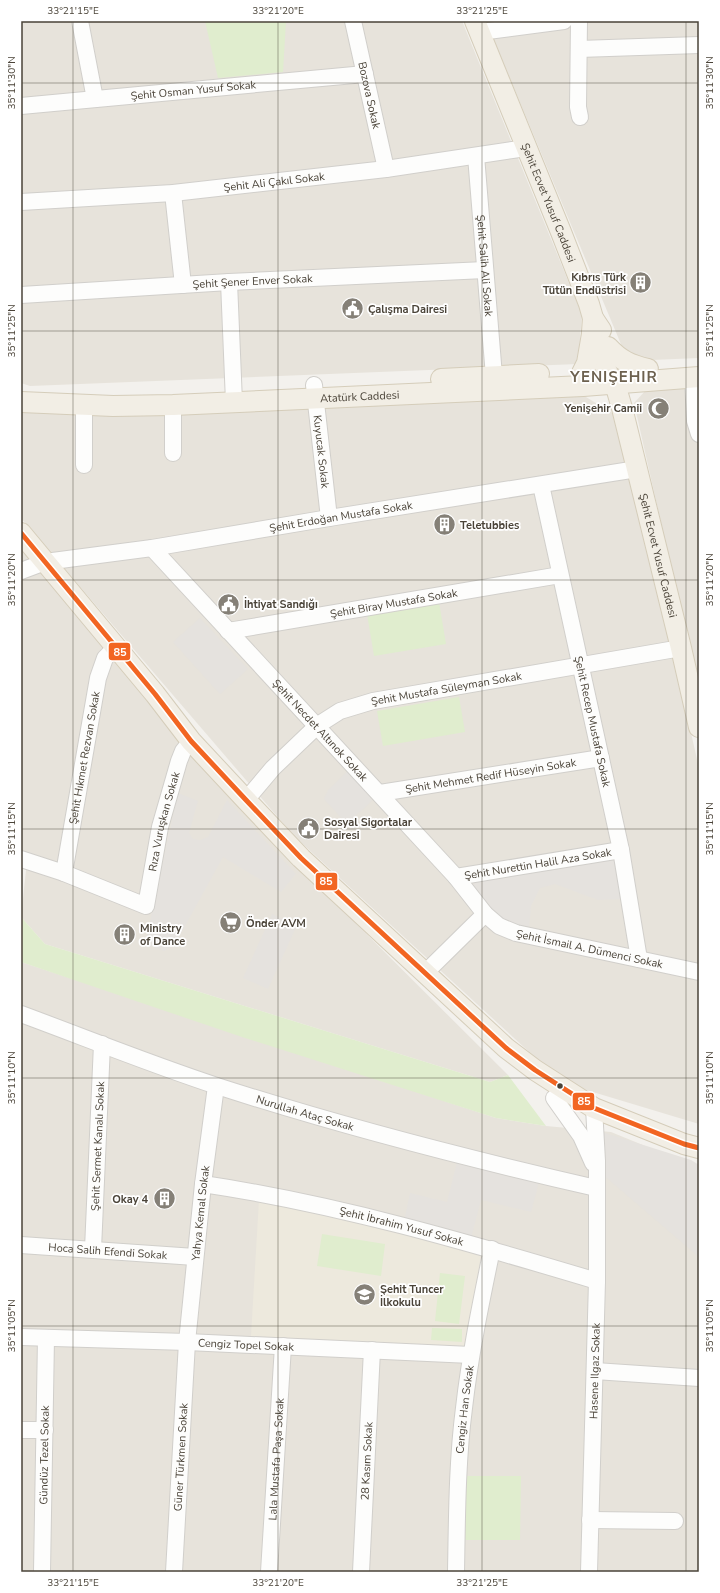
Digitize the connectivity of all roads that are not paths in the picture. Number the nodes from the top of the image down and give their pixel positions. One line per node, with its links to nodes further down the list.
1 (80, 21): 9 (street)
2 (353, 21): 8 (street, Bozova Sokak)
3 (564, 21): 5 (street)
4 (579, 21): 7 (street)
5 (477, 27): 12 (main road, Şehit Ecvet Yusuf Caddesi)
6 (699, 45): 7 (street)
7 (579, 49): 11 (street)
8 (365, 74): 9 (street, Şehit Osman Yusuf Sokak); 14 (street, Bozova Sokak)
9 (95, 99): 10 (street, Şehit Osman Yusuf Sokak)
10 (21, 106)
11 (580, 117)
12 (526, 148): 13 (street, Şehit Ali Çakıl Sokak); 21 (main road, Şehit Ecvet Yusuf Caddesi)
13 (476, 156): 14 (street, Şehit Ali Çakıl Sokak); 17 (street, Şehit Salih Ali Sokak)
14 (386, 169): 15 (street, Şehit Ali Çakıl Sokak)
15 (173, 193): 16 (street, Şehit Ali Çakıl Sokak); 19 (street)
16 (21, 202)
17 (485, 270): 18 (street, Şehit Şener Enver Sokak); 25 (street, Şehit Salih Ali Sokak)
18 (229, 282): 19 (street, Şehit Şener Enver Sokak); 30 (street)
19 (183, 285): 20 (street, Şehit Şener Enver Sokak)
20 (21, 295)
21 (592, 325): 22 (main road, Şehit Ecvet Yusuf Caddesi); 26 (main road); 27 (main road)
22 (608, 348): 24 (main road); 26 (main road, Şehit Ecvet Yusuf Caddesi)
23 (697, 374): 24 (main road, Atatürk Caddesi); 35 (street)
24 (646, 375): 26 (main road, Atatürk Caddesi); 34 (main road)
25 (494, 376): 27 (main road, Atatürk Caddesi); 29 (main road, Atatürk Caddesi)
26 (613, 376): 27 (main road, Atatürk Caddesi); 34 (main road, Şehit Ecvet Yusuf Caddesi)
27 (583, 379): 29 (main road, Atatürk Caddesi); 34 (main road)
28 (21, 389): 30 (main road, Atatürk Caddesi)
29 (314, 392): 30 (main road, Atatürk Caddesi); 40 (street, Kuyucak Sokak)
30 (233, 395): 32 (main road, Atatürk Caddesi)
31 (21, 402): 33 (main road, Atatürk Caddesi)
32 (173, 405): 33 (main road, Atatürk Caddesi); 36 (street)
33 (84, 406): 37 (street)
34 (622, 408): 38 (main road, Şehit Ecvet Yusuf Caddesi)
35 (699, 434)
36 (173, 453)
37 (84, 465)
38 (637, 469): 39 (street, Şehit Erdoğan Mustafa Sokak); 48 (main road, Şehit Ecvet Yusuf Caddesi)
39 (541, 485): 40 (street, Şehit Erdoğan Mustafa Sokak); 45 (street, Şehit Recep Mustafa Sokak)
40 (329, 518): 42 (street, Şehit Erdoğan Mustafa Sokak)
41 (21, 533): 43 (main road)
42 (152, 548): 43 (street, Şehit Erdoğan Mustafa Sokak); 46 (street, Şehit Necdet Altınok Sokak)
43 (45, 562): 44 (street, Şehit Erdoğan Mustafa Sokak); 47 (main road)
44 (21, 571)
45 (560, 575): 46 (street, Şehit Biray Mustafa Sokak); 49 (street, Şehit Recep Mustafa Sokak)
46 (228, 631): 50 (street, Şehit Necdet Altınok Sokak)
47 (116, 647): 52 (main road); 58 (street, Şehit Hıkmet Rezvan Sokak)
48 (682, 648): 49 (street, Şehit Mustafa Süleyman Sokak); 51 (main road, Şehit Ecvet Yusuf Caddesi)
49 (580, 667): 50 (street, Şehit Mustafa Süleyman Sokak); 53 (street, Şehit Recep Mustafa Sokak)
50 (318, 725): 54 (street, Şehit Necdet Altınok Sokak); 55 (street, Şehit Mustafa Süleyman Sokak)
51 (699, 727)
52 (191, 740): 55 (main road); 58 (street, Rıza Vuruşkan Sokak)
53 (601, 758): 54 (street, Şehit Mehmet Redif Hüseyin Sokak); 56 (street, Şehit Recep Mustafa Sokak)
54 (380, 793): 59 (street, Şehit Necdet Altınok Sokak)
55 (246, 800): 63 (main road)
56 (621, 850): 59 (street, Şehit Nurettin Halil Aza Sokak); 61 (street, Şehit Recep Mustafa Sokak)
57 (21, 859): 58 (street)
58 (64, 873)
59 (456, 877): 60 (street, Şehit Necdet Altınok Sokak)
60 (485, 914): 61 (street, Şehit İsmail A. Dümenci Sokak); 63 (street)
61 (639, 959): 62 (street, Şehit İsmail A. Dümenci Sokak)
62 (699, 972)
63 (425, 973): 66 (main road)
64 (21, 1014): 65 (street, Nurullah Ataç Sokak)
65 (102, 1044): 67 (street, Nurullah Ataç Sokak); 76 (street, Şehit Sermet Kanalı Sokak)
66 (506, 1048): 68 (main road); 69 (main road)
67 (216, 1086): 73 (street, Yahya Kemal Sokak); 74 (street, Nurullah Ataç Sokak)
68 (554, 1098): 69 (main road); 72 (street, Hasene Ilgaz Sokak)
69 (594, 1115): 70 (main road); 71 (main road); 72 (street, Hasene Ilgaz Sokak)
70 (699, 1148)
71 (699, 1159)
72 (596, 1170): 74 (street, Hasene Ilgaz Sokak)
73 (203, 1184): 77 (street, Şehit İbrahim Yusuf Sokak); 78 (street, Yahya Kemal Sokak)
74 (596, 1188): 79 (street, Hasene Ilgaz Sokak)
75 (21, 1245): 76 (street, Hoca Salih Efendi Sokak)
76 (93, 1249): 78 (street, Hoca Salih Efendi Sokak)
77 (492, 1249): 79 (street, Şehit İbrahim Yusuf Sokak); 85 (street, Cengiz Han Sokak)
78 (195, 1257): 82 (street, Yahya Kemal Sokak)
79 (597, 1281): 86 (street, Hasene Ilgaz Sokak)
80 (21, 1338): 81 (street, Cengiz Topel Sokak)
81 (46, 1338): 82 (street, Cengiz Topel Sokak); 89 (street, Gündüz Tezel Sokak)
82 (187, 1342): 83 (street, Cengiz Topel Sokak); 93 (street, Güner Türkmen Sokak)
83 (282, 1346): 84 (street, Cengiz Topel Sokak); 94 (street, Lala Mustafa Paşa Sokak)
84 (372, 1350): 85 (street, Cengiz Topel Sokak); 95 (street, 28 Kasım Sokak)
85 (471, 1355): 96 (street, Cengiz Han Sokak)
86 (595, 1371): 87 (street); 90 (street, Hasene Ilgaz Sokak)
87 (699, 1378)
88 (21, 1430): 89 (street)
89 (44, 1430): 92 (street, Gündüz Tezel Sokak)
90 (590, 1520): 91 (street); 97 (street, Hasene Ilgaz Sokak)
91 (675, 1521)
92 (42, 1572)
93 (174, 1572)
94 (269, 1572)
95 (361, 1572)
96 (456, 1572)
97 (589, 1572)

